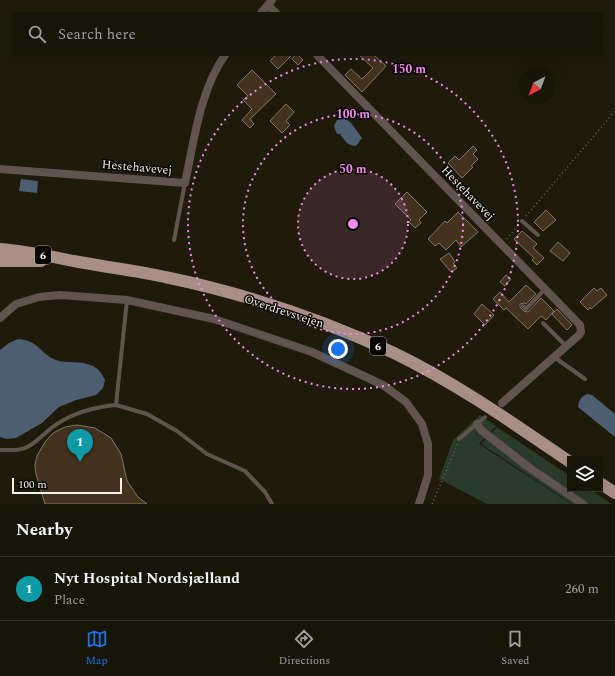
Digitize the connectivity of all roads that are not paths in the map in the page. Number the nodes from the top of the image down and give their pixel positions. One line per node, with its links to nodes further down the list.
1 (270, 3): 2 (street); 3 (street)
2 (262, 12)
3 (275, 12)
4 (224, 56): 7 (street, Hestehavevej)
5 (319, 56): 14 (street, Hestehavevej)
6 (0, 169): 7 (street, Hestehavevej)
7 (184, 183): 10 (lane)
8 (522, 221): 9 (lane)
9 (538, 235)
10 (174, 240)
11 (0, 249): 13 (main road, Overdrevsvejen / 6)
12 (0, 261): 13 (main road, Overdrevsvejen)
13 (86, 264): 28 (main road, Overdrevsvejen / 6)
14 (545, 289): 16 (lane); 19 (street, Hestehavevej)
15 (127, 300): 17 (street); 23 (lane); 32 (street)
16 (523, 306)
17 (0, 318)
18 (543, 323): 19 (lane)
19 (566, 346): 20 (street, Hestehavevej)
20 (554, 357): 21 (lane); 22 (street, Hestehavevej)
21 (585, 379)
22 (502, 403)
23 (116, 405): 27 (lane); 31 (lane)
24 (485, 417): 25 (lane)
25 (477, 424): 26 (lane); 33 (street)
26 (459, 439)
27 (0, 450)
28 (567, 460)
29 (603, 484): 30 (main road)
30 (615, 493)
31 (272, 504)
32 (419, 504)
33 (584, 504)

